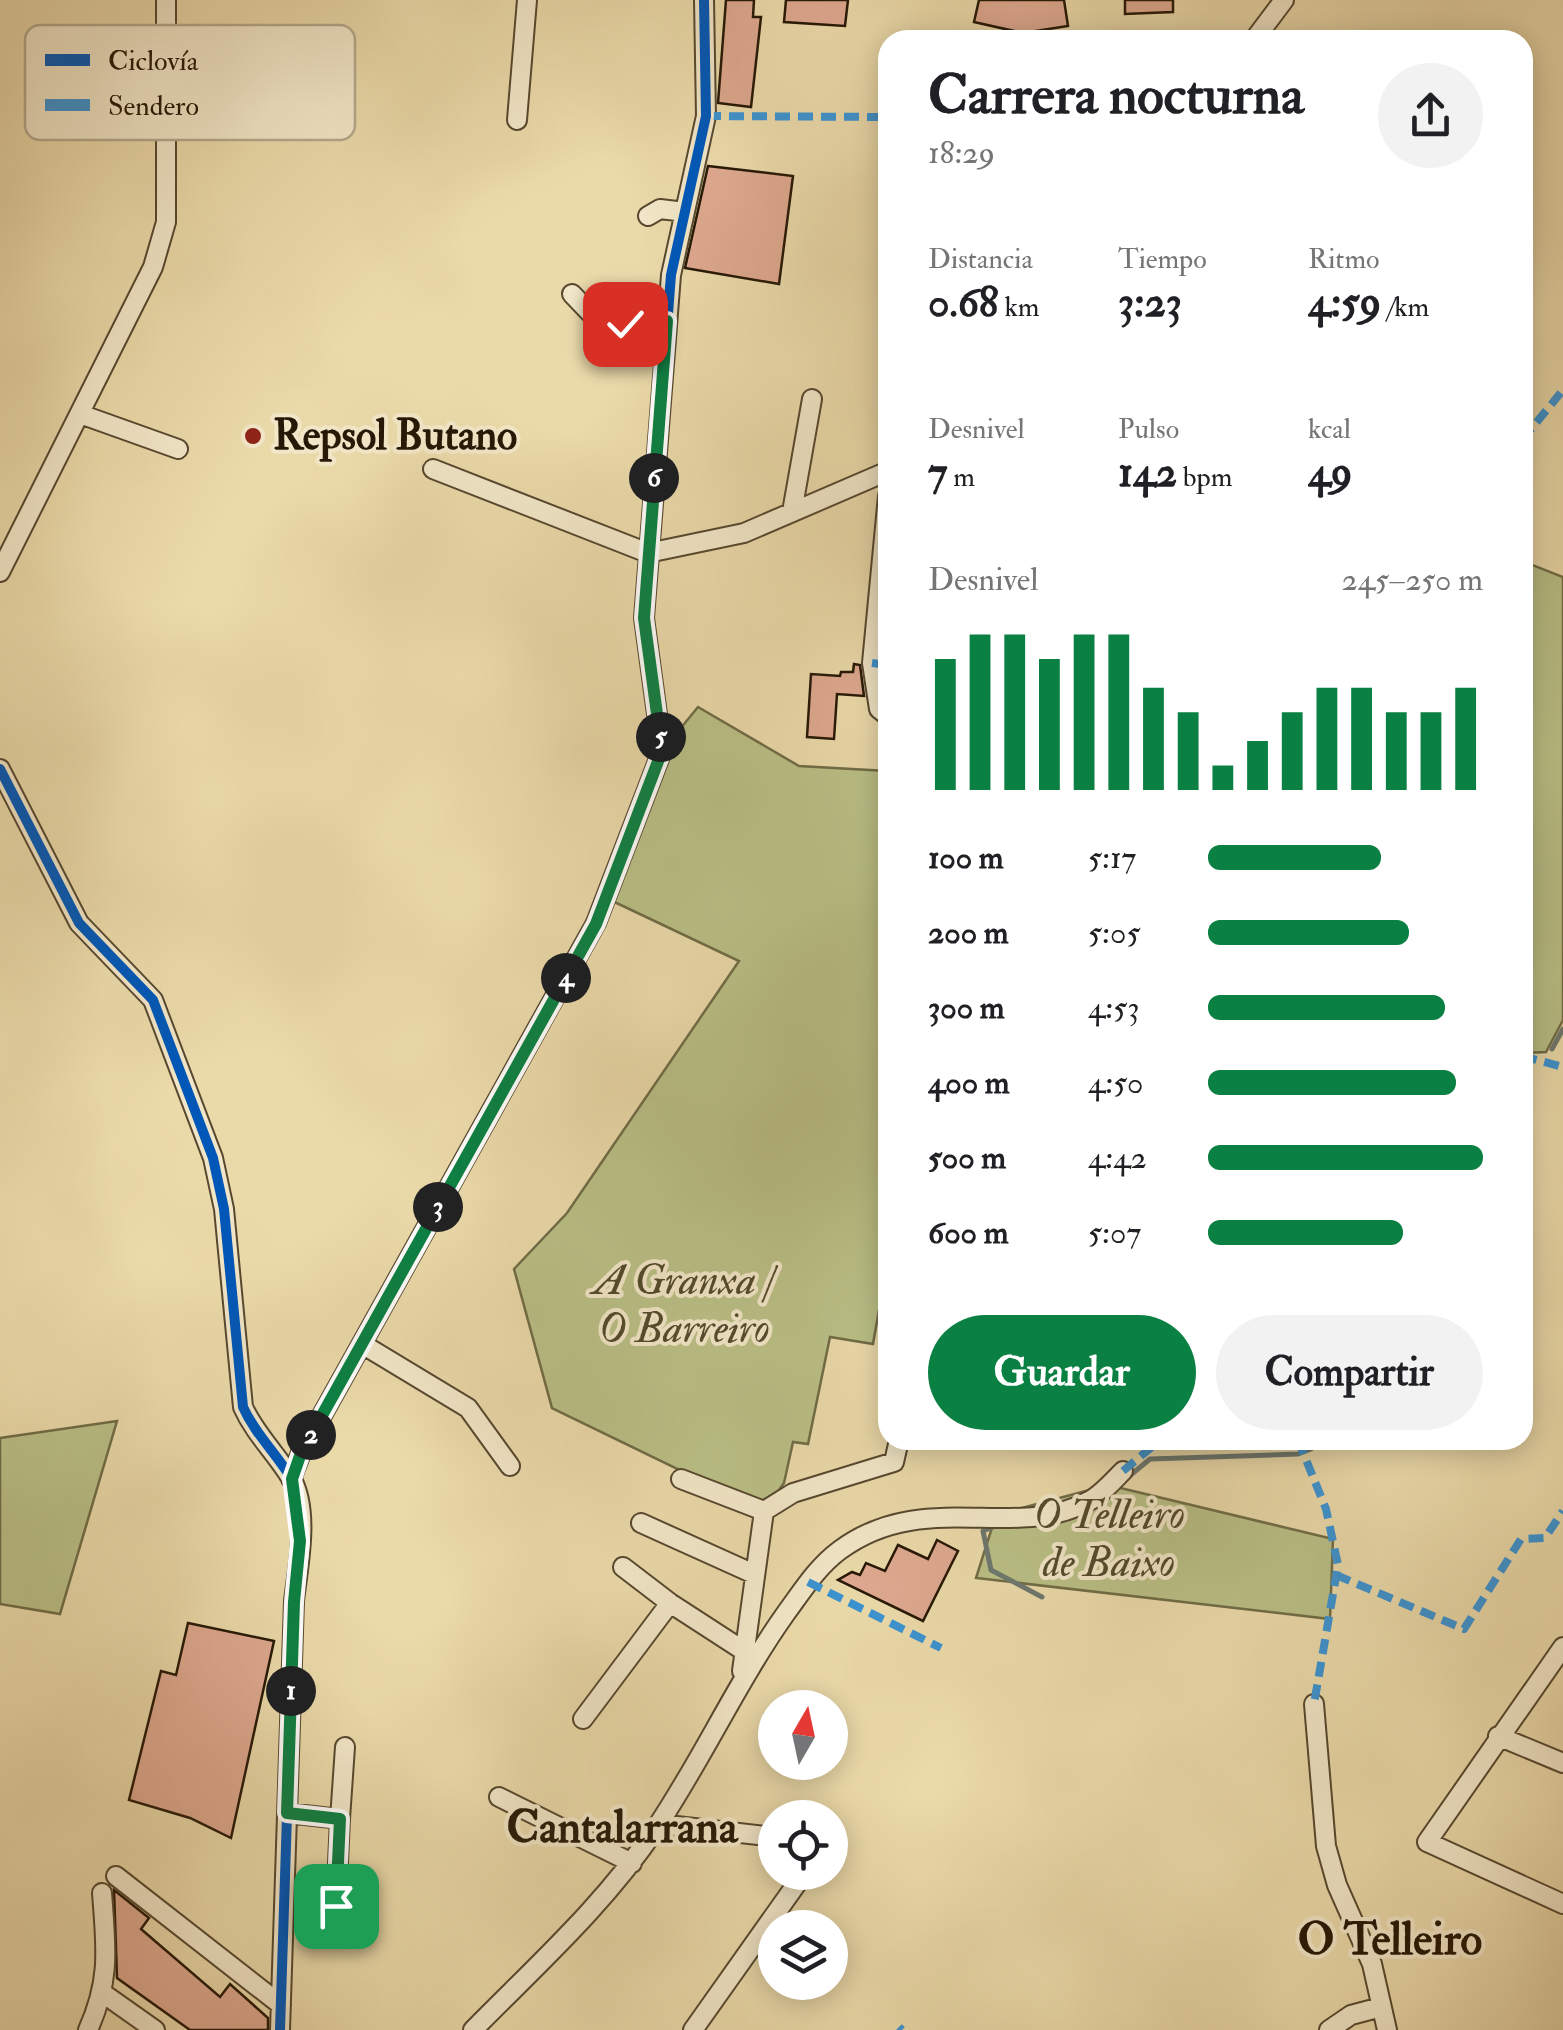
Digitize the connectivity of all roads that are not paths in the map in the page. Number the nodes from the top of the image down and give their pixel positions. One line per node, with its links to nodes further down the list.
1 (526, 0): 5 (street)
2 (704, 0): 7 (street)
3 (1284, 0): 4 (street)
4 (1262, 30)
5 (516, 120)
6 (166, 140): 12 (street)
7 (684, 212): 8 (street); 10 (street)
8 (648, 216)
9 (572, 294): 10 (street)
10 (667, 321): 17 (street)
11 (812, 399): 16 (street)
12 (80, 414): 13 (street); 18 (street)
13 (178, 449)
14 (433, 469): 17 (street)
15 (878, 475): 16 (street)
16 (792, 512): 17 (street)
17 (648, 553): 22 (street)
18 (0, 572)
19 (878, 600): 20 (street)
20 (878, 698)
21 (0, 768): 26 (street)
22 (362, 1344): 24 (street); 26 (street)
23 (897, 1450): 28 (street)
24 (510, 1466)
25 (1123, 1471): 35 (street)
26 (292, 1479): 42 (street)
27 (681, 1479): 28 (street)
28 (764, 1511): 31 (street)
29 (641, 1523): 31 (street)
30 (623, 1567): 32 (street)
31 (754, 1574): 34 (street)
32 (670, 1603): 34 (street); 37 (street)
33 (1563, 1647): 38 (street)
34 (744, 1651): 35 (street)
35 (742, 1676): 44 (street)
36 (1314, 1704): 54 (street)
37 (582, 1719)
38 (1498, 1736): 40 (street); 50 (street)
39 (345, 1747): 43 (street)
40 (1563, 1764)
41 (498, 1797): 46 (street)
42 (287, 1813): 43 (street); 53 (street)
43 (340, 1819): 51 (street)
44 (659, 1824): 45 (street); 46 (street)
45 (758, 1834)
46 (632, 1863): 58 (street)
47 (116, 1876): 53 (street)
48 (792, 1890): 59 (street)
49 (102, 1893): 52 (street)
50 (1563, 1904)
51 (336, 1906)
52 (104, 1994): 55 (street); 56 (street)
53 (281, 2005): 57 (street)
54 (1381, 2008): 60 (street); 61 (street)
55 (88, 2030)
56 (155, 2030)
57 (280, 2030)
58 (474, 2030)
59 (693, 2030)
60 (1328, 2030)
61 (1387, 2030)

